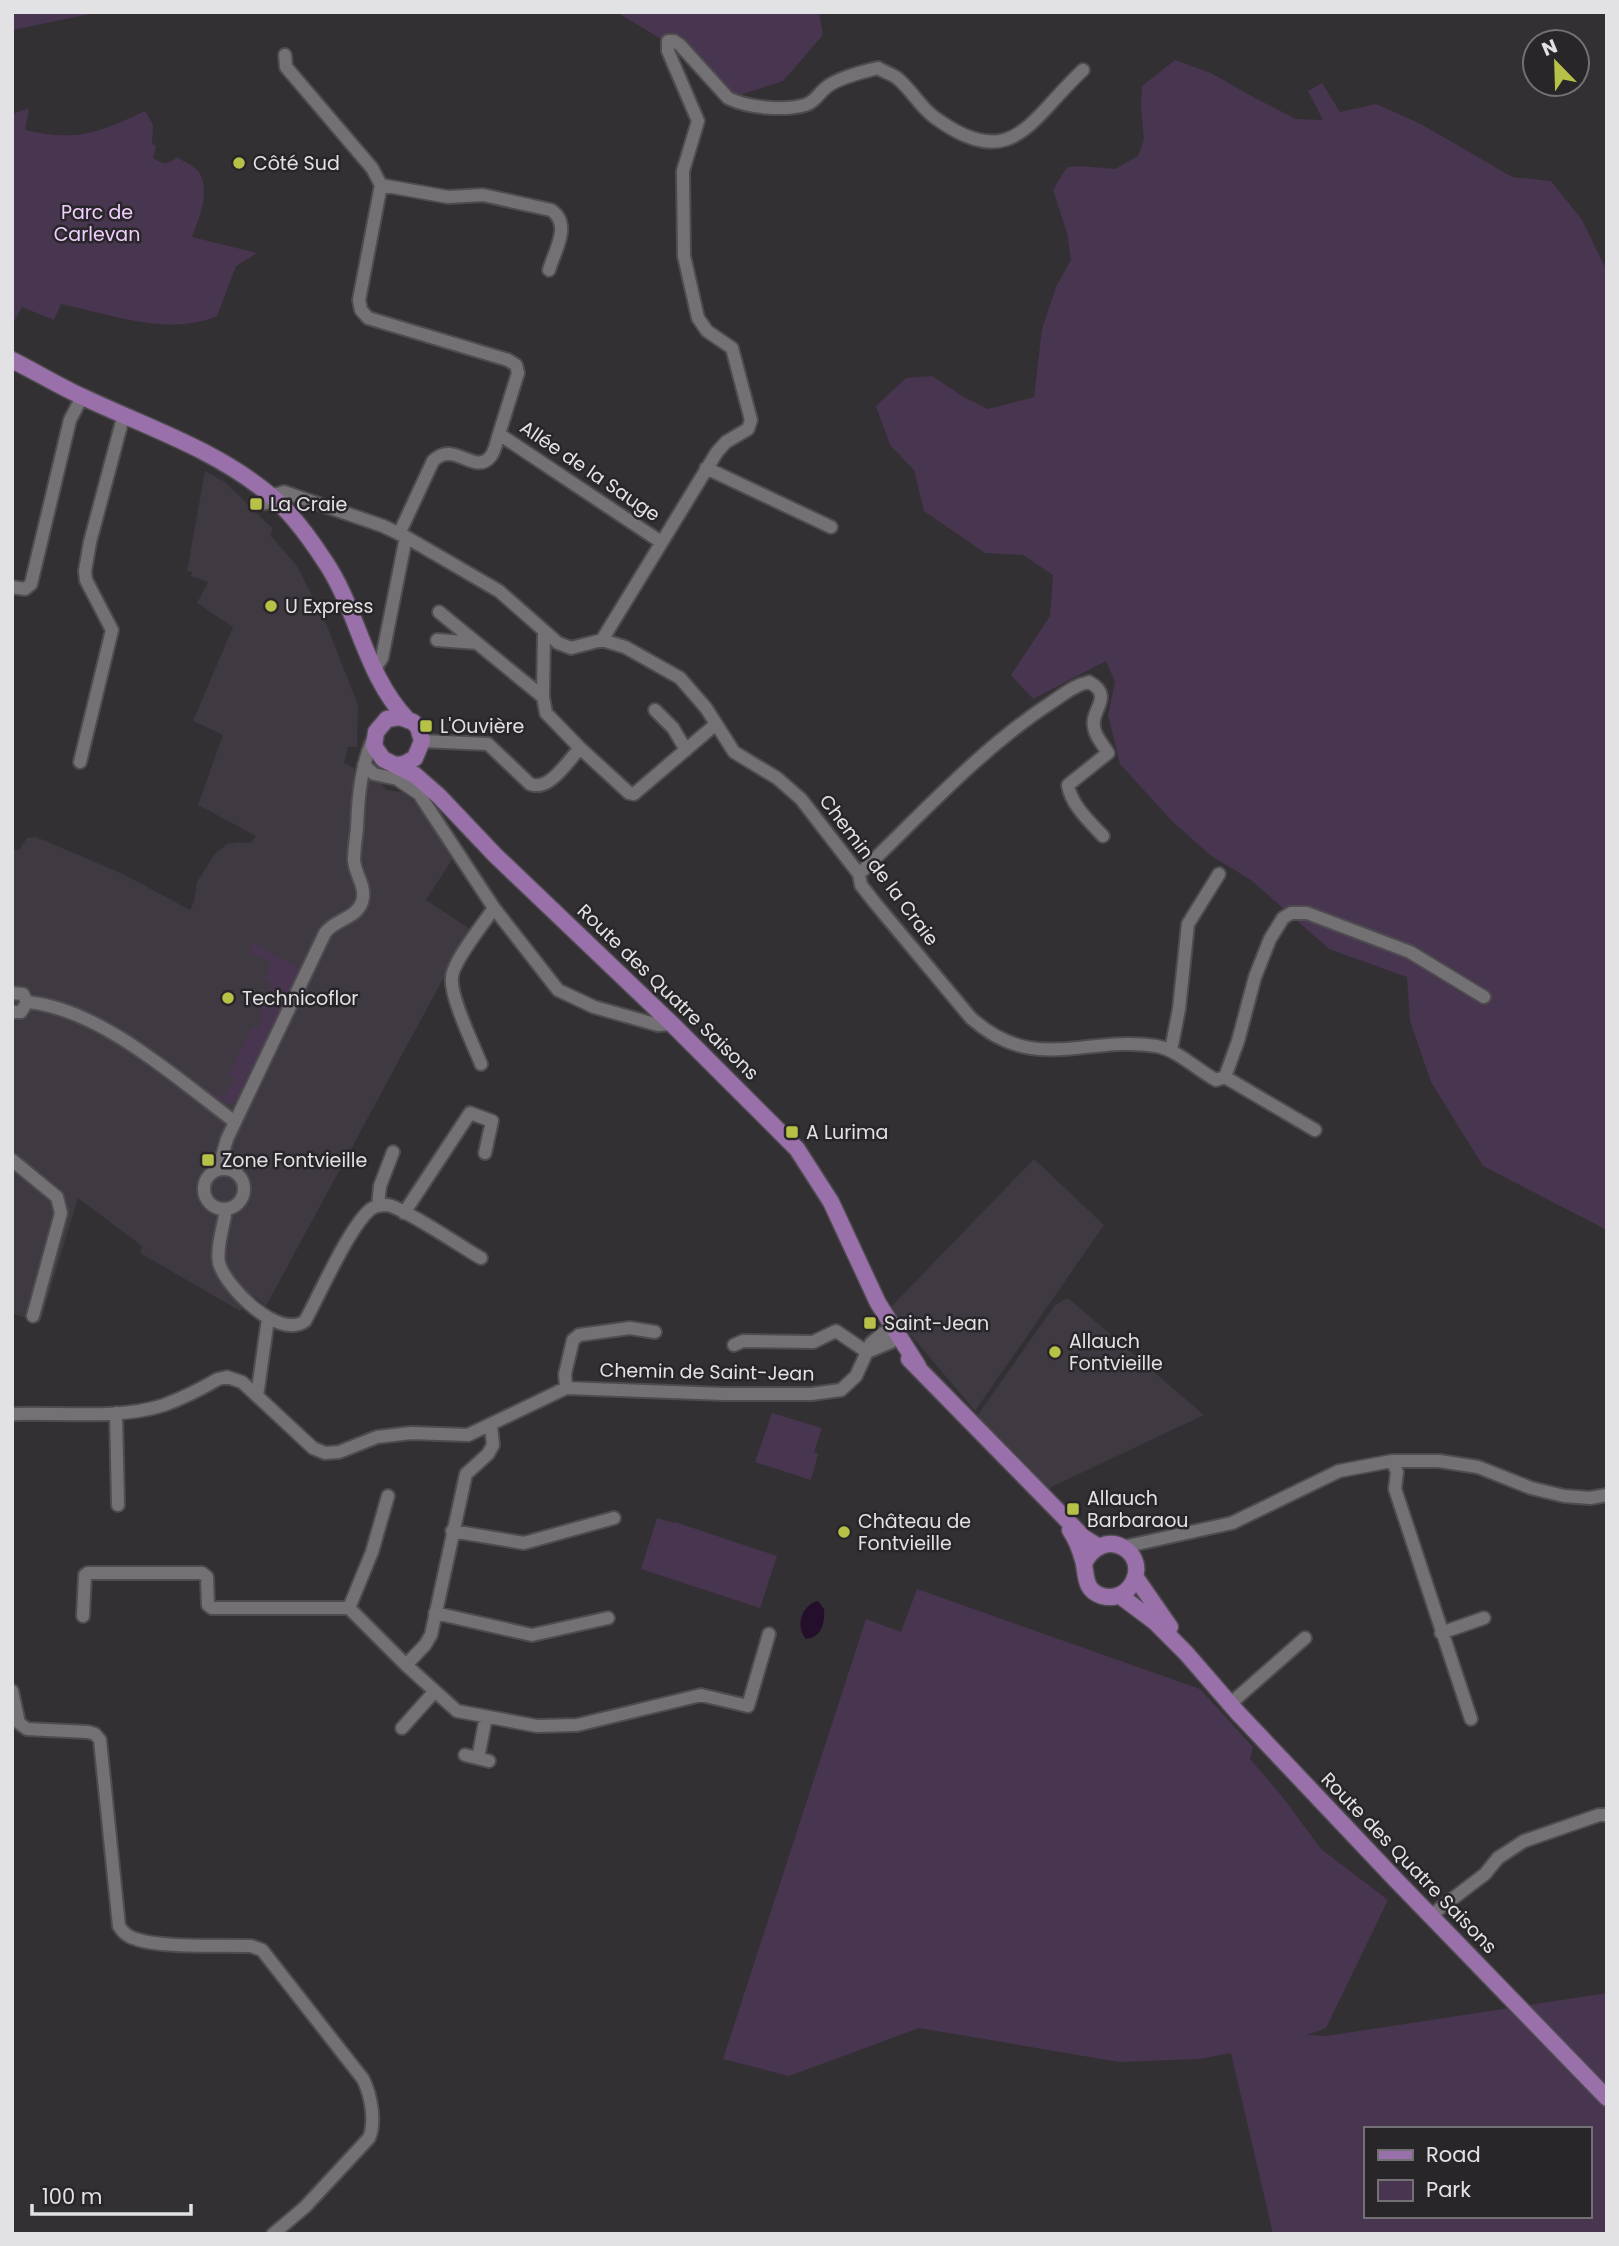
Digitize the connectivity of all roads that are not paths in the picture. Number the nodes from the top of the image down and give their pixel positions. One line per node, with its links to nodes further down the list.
1 (285, 55): 3 (street)
2 (1083, 70): 10 (street)
3 (381, 185): 4 (street); 9 (street)
4 (549, 270)
5 (12, 360): 7 (main road)
6 (12, 370): 7 (main road)
7 (80, 400): 8 (main road); 17 (street)
8 (122, 418): 12 (main road); 32 (street)
9 (499, 434): 15 (street, Allée de la Sauge); 16 (street, Allée de la Sauge)
10 (706, 468): 14 (street); 16 (street)
11 (297, 496): 12 (street); 13 (street); 15 (street)
12 (268, 499): 13 (main road); 28 (main road)
13 (283, 509): 23 (main road)
14 (831, 527)
15 (402, 535): 19 (street); 23 (street)
16 (661, 541): 21 (street)
17 (12, 587)
18 (439, 612): 22 (street)
19 (544, 632): 21 (street); 24 (street)
20 (437, 640): 22 (street)
21 (602, 640): 27 (street, Chemin de la Craie)
22 (478, 643): 24 (street)
23 (373, 667): 26 (main road, Route des Quatre Saisons)
24 (543, 698): 30 (street)
25 (655, 710): 31 (street)
26 (407, 719): 28 (main road); 29 (main road, Route des Quatre Saisons)
27 (716, 724): 31 (street); 37 (street, Chemin de la Craie)
28 (378, 731): 33 (main road); 34 (street)
29 (420, 747): 30 (street); 33 (main road); 35 (main road, Route des Quatre Saisons)
30 (580, 748): 31 (street)
31 (686, 750)
32 (80, 762)
33 (390, 762): 34 (street); 35 (main road, Route des Quatre Saisons)
34 (364, 765): 39 (street); 48 (street)
35 (439, 796): 44 (main road, Route des Quatre Saisons)
36 (1103, 836): 37 (street)
37 (859, 874): 45 (street, Chemin de la Craie)
38 (1219, 874): 45 (street)
39 (494, 908): 44 (street); 46 (street)
40 (12, 993): 42 (street)
41 (1484, 997): 47 (street)
42 (27, 1002): 43 (street); 48 (street)
43 (12, 1013)
44 (672, 1024): 61 (main road, Route des Quatre Saisons)
45 (1171, 1050): 47 (street, Chemin de la Craie)
46 (481, 1065)
47 (1225, 1077): 49 (street)
48 (235, 1122): 53 (street)
49 (1315, 1130)
50 (393, 1152): 54 (street)
51 (485, 1153): 56 (street)
52 (12, 1160): 58 (street)
53 (219, 1170): 55 (street); 55 (street)
54 (378, 1206): 56 (street); 59 (street)
55 (226, 1209): 59 (street)
56 (404, 1213): 57 (street)
57 (481, 1258)
58 (33, 1315)
59 (268, 1319): 65 (street)
60 (655, 1332): 64 (street)
61 (891, 1335): 63 (street, Chemin de Saint-Jean); 73 (main road, Route des Quatre Saisons)
62 (734, 1345): 63 (street)
63 (867, 1352): 64 (street, Chemin de Saint-Jean)
64 (566, 1388): 68 (street)
65 (257, 1396): 66 (street); 68 (street)
66 (116, 1413): 67 (street); 72 (street)
67 (12, 1414)
68 (491, 1426): 75 (street)
69 (1392, 1461): 70 (street); 76 (street); 87 (street)
70 (1607, 1495)
71 (388, 1496): 82 (street)
72 (118, 1505)
73 (1063, 1516): 77 (main road, Route des Quatre Saisons); 79 (main road, Route des Quatre Saisons)
74 (614, 1518): 75 (street)
75 (452, 1531): 83 (street)
76 (1148, 1543): 78 (street); 80 (street)
77 (1099, 1546): 78 (main road); 79 (main road)
78 (1123, 1547): 80 (main road, Route des Quatre Saisons)
79 (1084, 1564): 81 (main road, Route des Quatre Saisons)
80 (1136, 1572): 81 (main road); 90 (main road, Route des Quatre Saisons)
81 (1119, 1595): 90 (main road, Route des Quatre Saisons)
82 (349, 1608): 84 (street); 91 (street)
83 (435, 1614): 85 (street); 91 (street)
84 (83, 1616)
85 (608, 1618)
86 (1484, 1618): 87 (street)
87 (1441, 1633): 96 (street)
88 (769, 1634): 95 (street)
89 (1305, 1638): 94 (street)
90 (1186, 1653): 94 (main road, Route des Quatre Saisons)
91 (405, 1665): 93 (street)
92 (12, 1691): 102 (street)
93 (435, 1692): 95 (street); 97 (street)
94 (1230, 1704): 100 (main road, Route des Quatre Saisons)
95 (486, 1717): 98 (street)
96 (1471, 1719)
97 (401, 1728)
98 (477, 1758)
99 (1607, 1815): 100 (street)
100 (1430, 1916): 101 (main road, Route des Quatre Saisons)
101 (1607, 2098)
102 (273, 2234)

